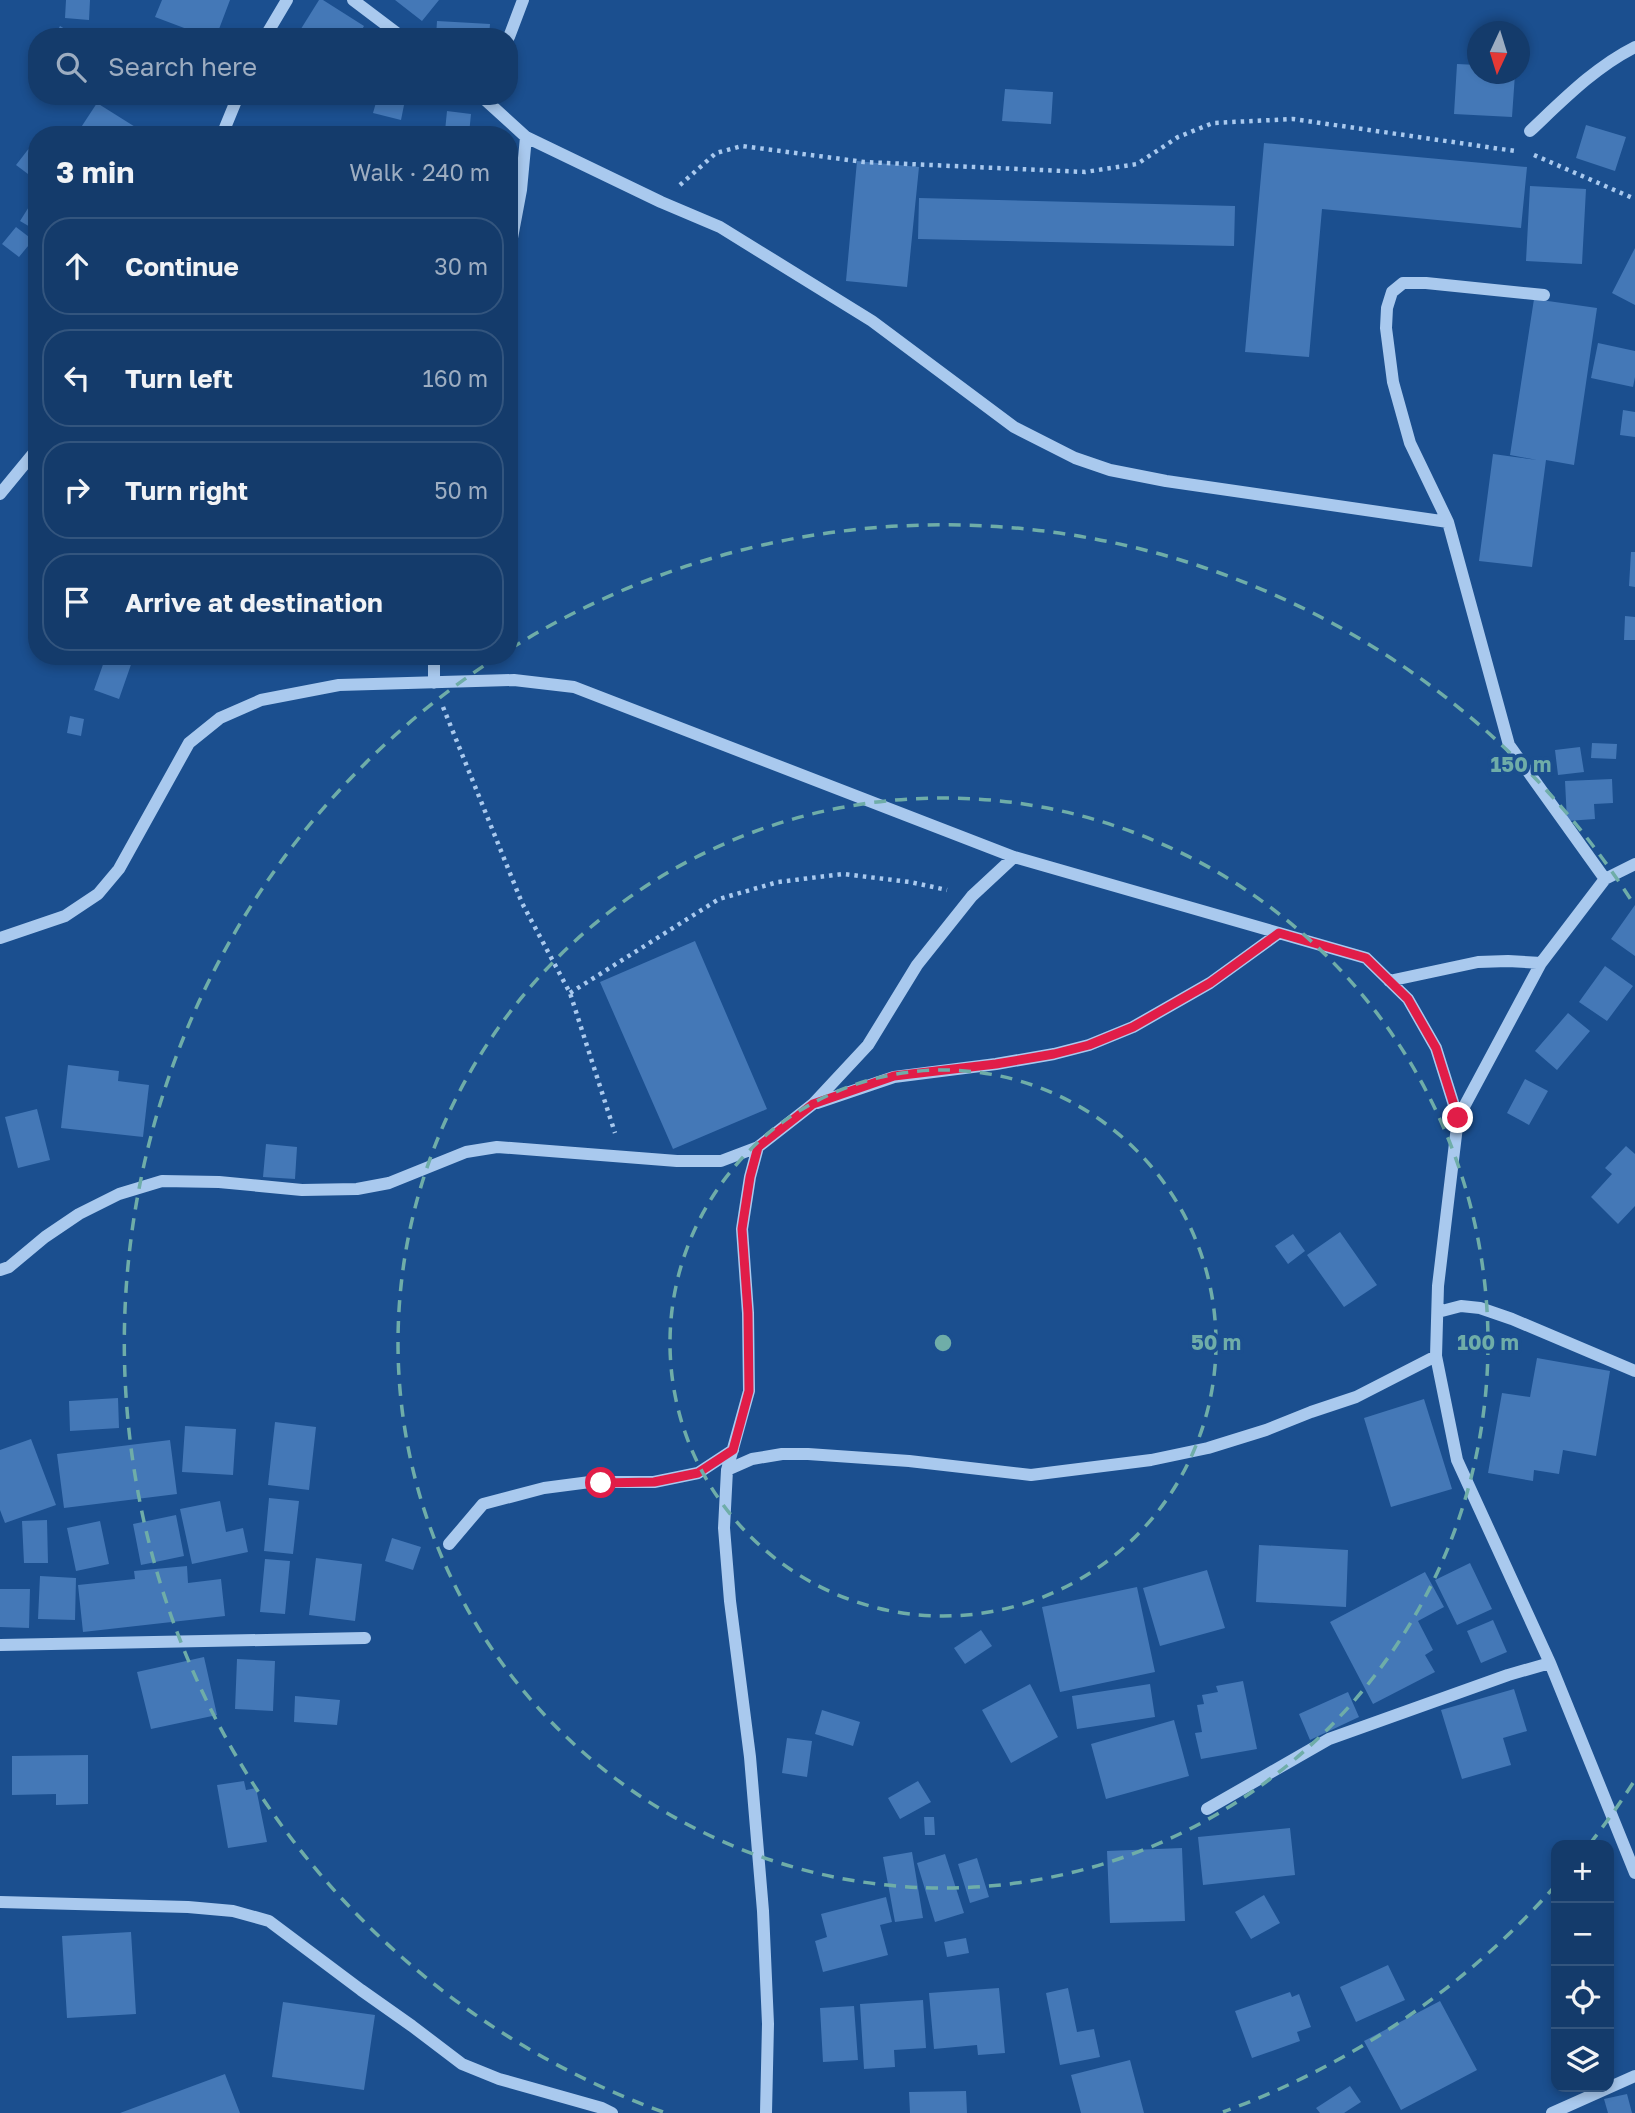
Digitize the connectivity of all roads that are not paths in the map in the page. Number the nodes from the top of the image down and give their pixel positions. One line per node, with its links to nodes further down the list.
1 (287, 0): 4 (street)
2 (353, 0): 5 (street)
3 (523, 0): 6 (street)
4 (270, 28)
5 (390, 28)
6 (512, 28)
7 (1635, 47): 13 (street)
8 (234, 105): 10 (street)
9 (492, 105): 11 (street)
10 (226, 126)
11 (514, 126)
12 (518, 129): 14 (street)
13 (1531, 131)
14 (526, 137): 15 (street); 19 (street)
15 (518, 210)
16 (1544, 295): 19 (street)
17 (28, 460): 18 (street)
18 (0, 494)
19 (1448, 522): 24 (street)
20 (434, 665): 21 (street)
21 (434, 683): 22 (street); 26 (street)
22 (1014, 857): 25 (street); 29 (street)
23 (1635, 864): 24 (street)
24 (1605, 879): 27 (street)
25 (1279, 933): 28 (street); 29 (street)
26 (0, 938)
27 (1541, 963): 28 (street); 30 (street)
28 (1389, 981): 30 (street)
29 (813, 1104): 31 (street)
30 (1458, 1118): 33 (street)
31 (758, 1147): 32 (street); 36 (street)
32 (0, 1270)
33 (1438, 1312): 34 (street); 35 (street)
34 (1436, 1356): 37 (street); 41 (street)
35 (1635, 1371)
36 (733, 1450): 37 (street); 38 (street)
37 (727, 1471): 47 (street)
38 (449, 1544)
39 (365, 1638): 40 (street)
40 (0, 1645)
41 (1550, 1663): 42 (street); 43 (street)
42 (1207, 1809)
43 (1635, 1873)
44 (0, 1902): 46 (street)
45 (1635, 2076): 48 (street)
46 (612, 2113)
47 (766, 2113)
48 (1552, 2113)

